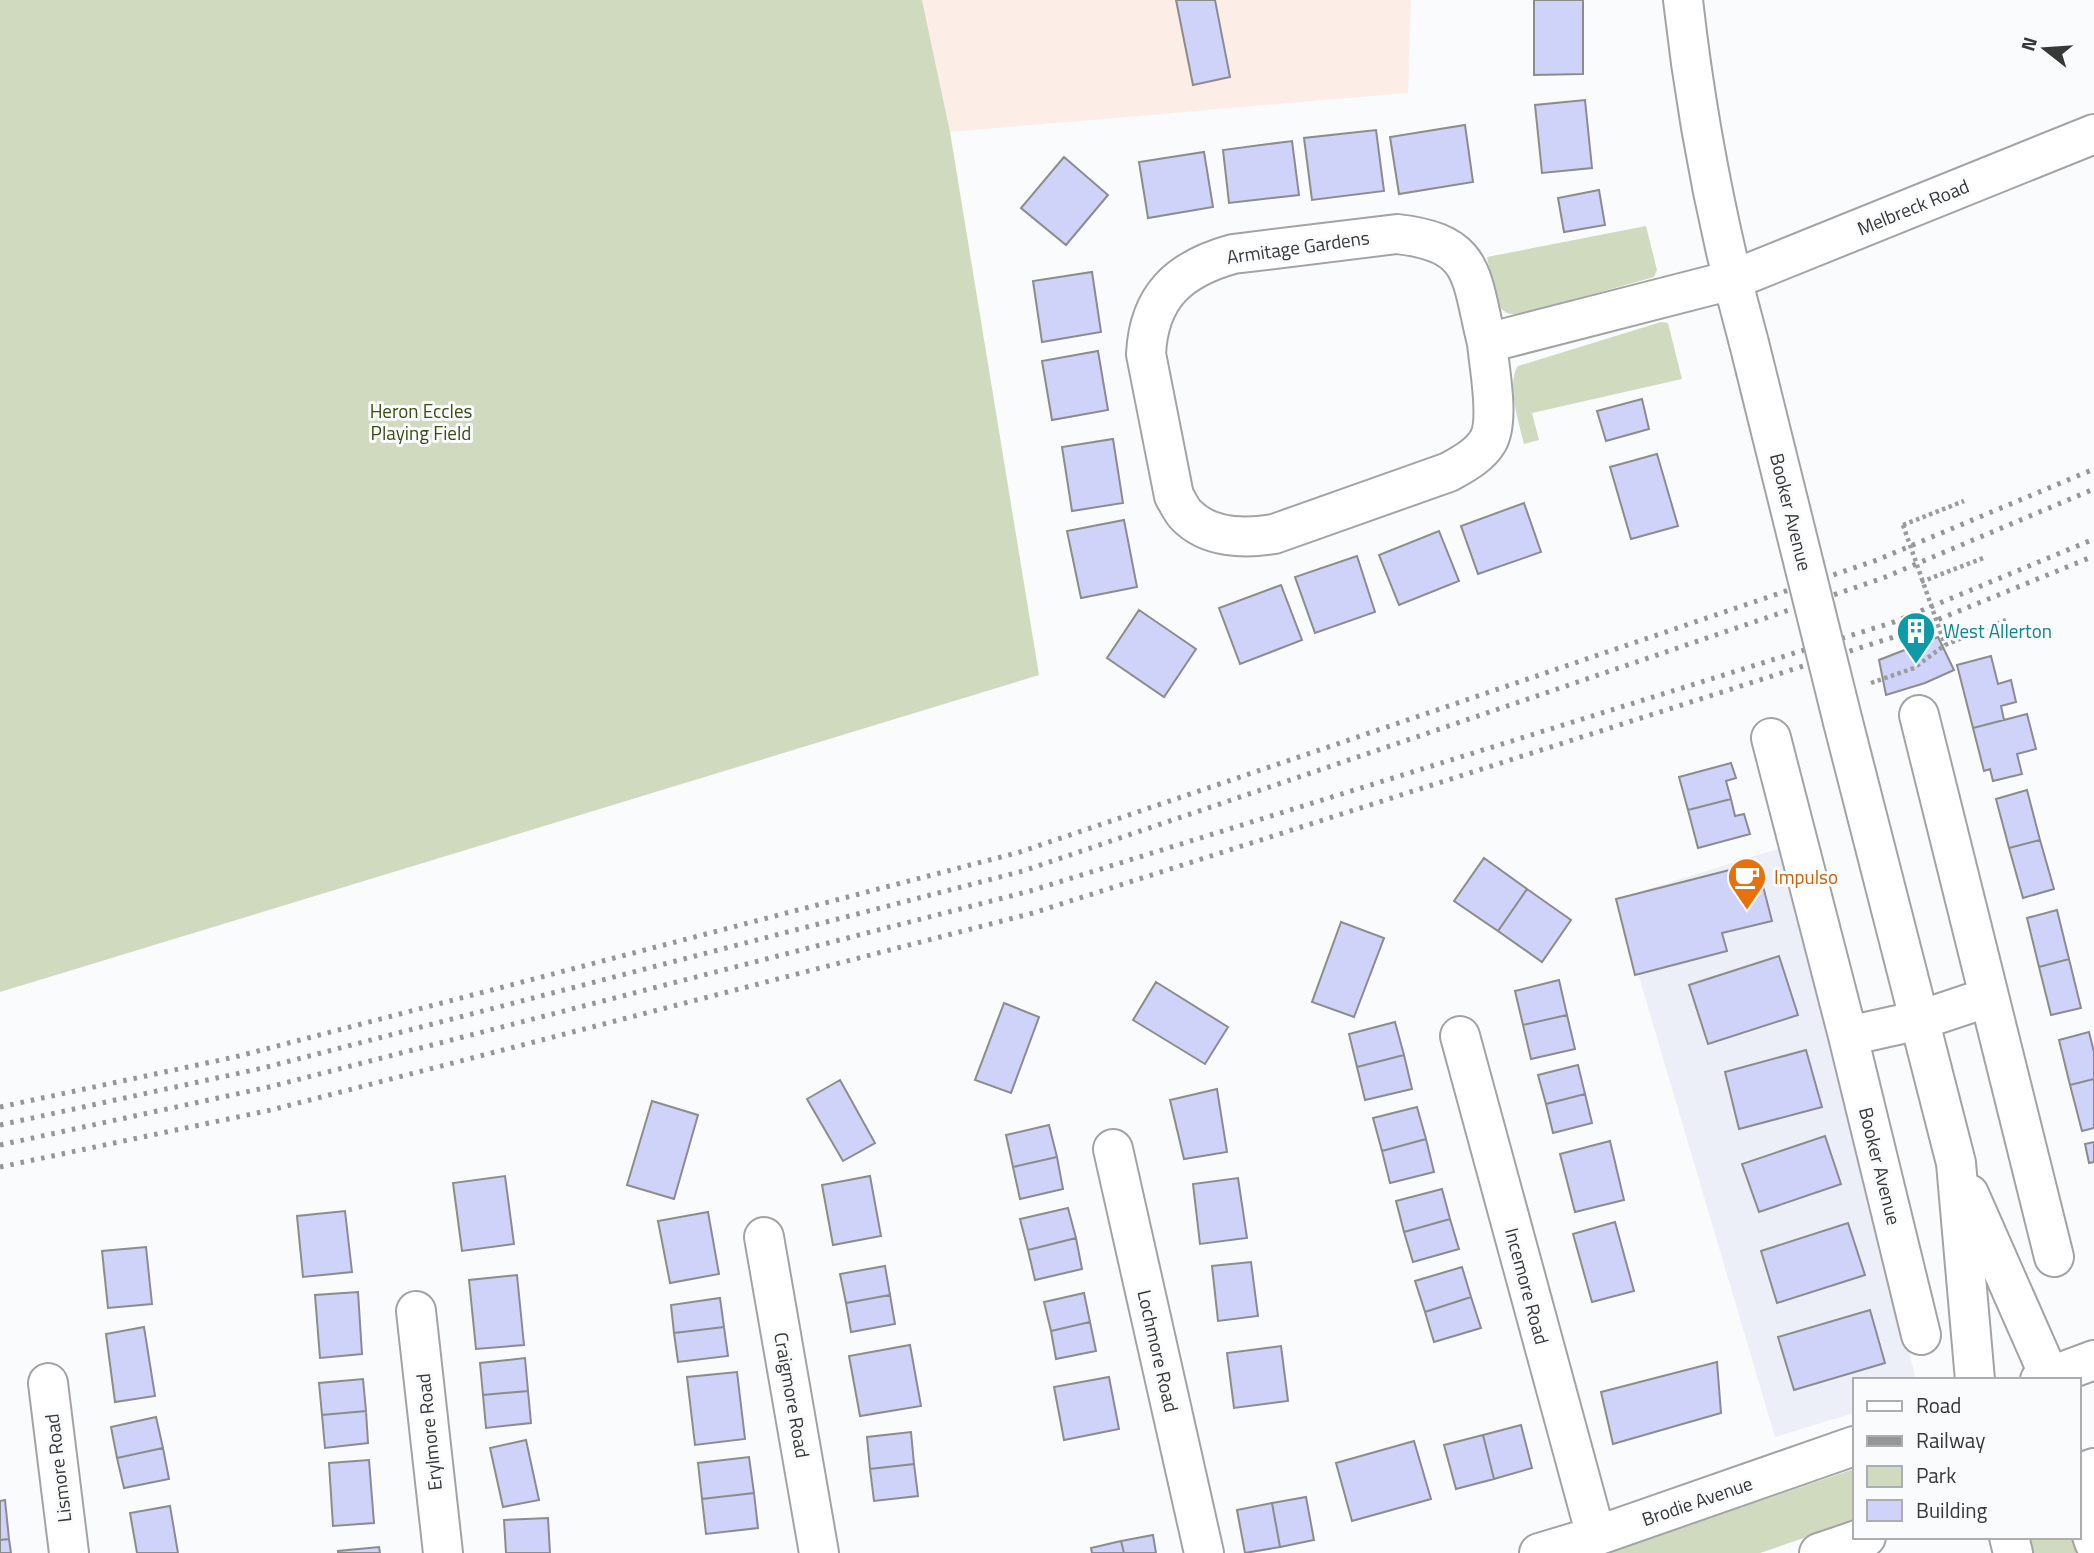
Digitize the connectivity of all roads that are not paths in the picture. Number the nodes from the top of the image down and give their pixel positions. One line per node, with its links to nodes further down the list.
1 (1683, 0): 3 (street, Booker Avenue)
2 (2094, 134): 3 (street, Melbreck Road)
3 (1731, 280): 4 (street); 8 (street, Booker Avenue, bridge)
4 (1487, 343): 4 (street, Armitage Gardens)
5 (1919, 716): 7 (street)
6 (1771, 738): 10 (street, Booker Avenue)
7 (1989, 997): 8 (street); 14 (street)
8 (1920, 1020): 10 (street); 12 (street, Booker Avenue)
9 (1460, 1036): 26 (street, Incemore Road)
10 (1848, 1036): 16 (street, Booker Avenue)
11 (1113, 1149): 32 (street, Lochmore Road)
12 (1956, 1163): 15 (street, Booker Avenue); 21 (street, Booker Avenue)
13 (764, 1237): 31 (street, Craigmore Road)
14 (2054, 1257)
15 (1967, 1282): 16 (street); 20 (street, Booker Avenue)
16 (1912, 1296): 18 (street, Booker Avenue)
17 (416, 1311): 30 (street, Erylmore Road)
18 (1921, 1335)
19 (2094, 1360): 22 (street)
20 (1975, 1378)
21 (2047, 1378)
22 (2049, 1378)
23 (48, 1383): 29 (street, Lismore Road)
24 (1853, 1446): 26 (street, Brodie Avenue)
25 (2080, 1496): 28 (street)
26 (1596, 1536): 33 (street, Brodie Avenue)
27 (1860, 1539): 34 (street)
28 (2094, 1542)
29 (69, 1553)
30 (443, 1553)
31 (819, 1553)
32 (1204, 1553)
33 (1539, 1553)
34 (1819, 1553)

